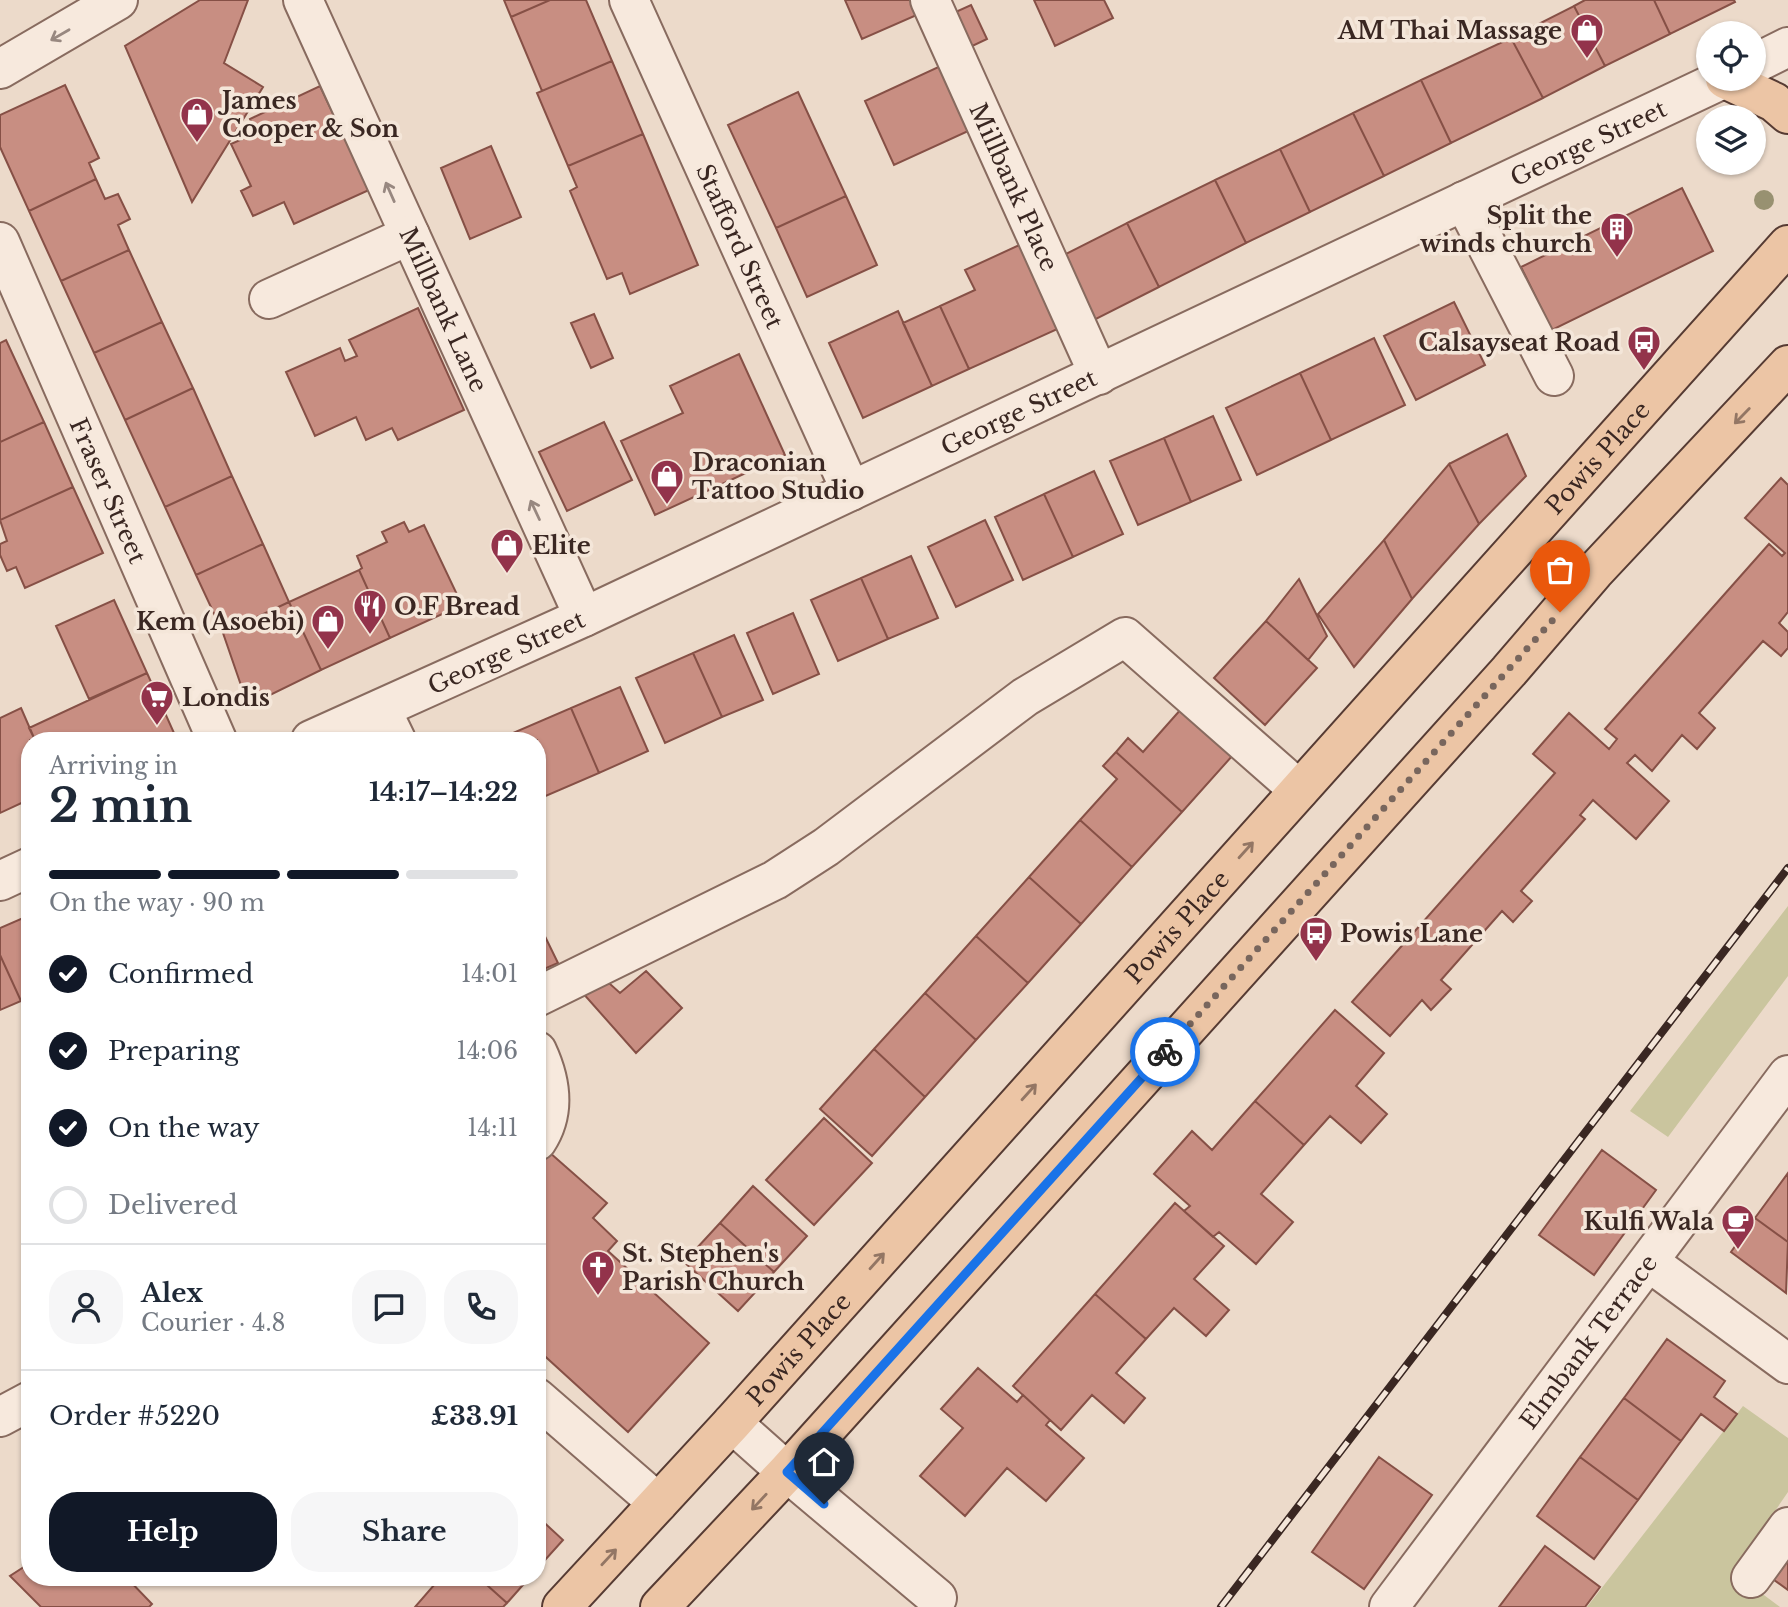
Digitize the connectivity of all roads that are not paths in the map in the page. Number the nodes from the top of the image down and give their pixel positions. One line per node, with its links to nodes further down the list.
1 (118, 0): 7 (street, one-way to 7)
2 (303, 0): 12 (street, Millbank Lane, one-way to 2)
3 (629, 0): 19 (street, Stafford Street)
4 (930, 0): 17 (street, Millbank Place)
5 (1788, 47): 6 (street)
6 (1766, 58)
7 (0, 69)
8 (1698, 91): 11 (street, George Street)
9 (1750, 91): 10 (main road)
10 (1788, 114)
11 (1464, 201): 17 (street, George Street); 18 (street)
12 (410, 236): 15 (street); 20 (street, Millbank Lane, one-way to 12)
13 (0, 242): 22 (street, Fraser Street)
14 (1788, 245): 24 (main road, Powis Place)
15 (269, 299)
16 (1788, 365): 37 (main road, one-way to 37)
17 (1099, 374): 19 (street, George Street)
18 (1554, 376)
19 (851, 491): 20 (street, George Street)
20 (584, 617): 21 (street, George Street)
21 (389, 724): 23 (street, George Street)
22 (214, 732)
23 (350, 732)
24 (1299, 790): 27 (street); 36 (main road, Powis Place, one-way to 24)
25 (21, 871): 26 (street)
26 (0, 881)
27 (546, 993)
28 (1788, 1075): 31 (street, Elmbank Terrace)
29 (546, 1077): 30 (street)
30 (546, 1121)
31 (1649, 1262): 32 (street); 44 (street, Elmbank Terrace)
32 (1788, 1364)
33 (21, 1406): 35 (street)
34 (546, 1406): 38 (street)
35 (0, 1417)
36 (732, 1423): 37 (street); 38 (main road, Powis Place)
37 (787, 1472): 41 (street); 43 (main road, one-way to 43)
38 (658, 1503): 42 (main road, Powis Place, one-way to 38)
39 (1788, 1527): 40 (street)
40 (1751, 1578)
41 (937, 1598)
42 (562, 1607)
43 (660, 1607)
44 (1389, 1607)

